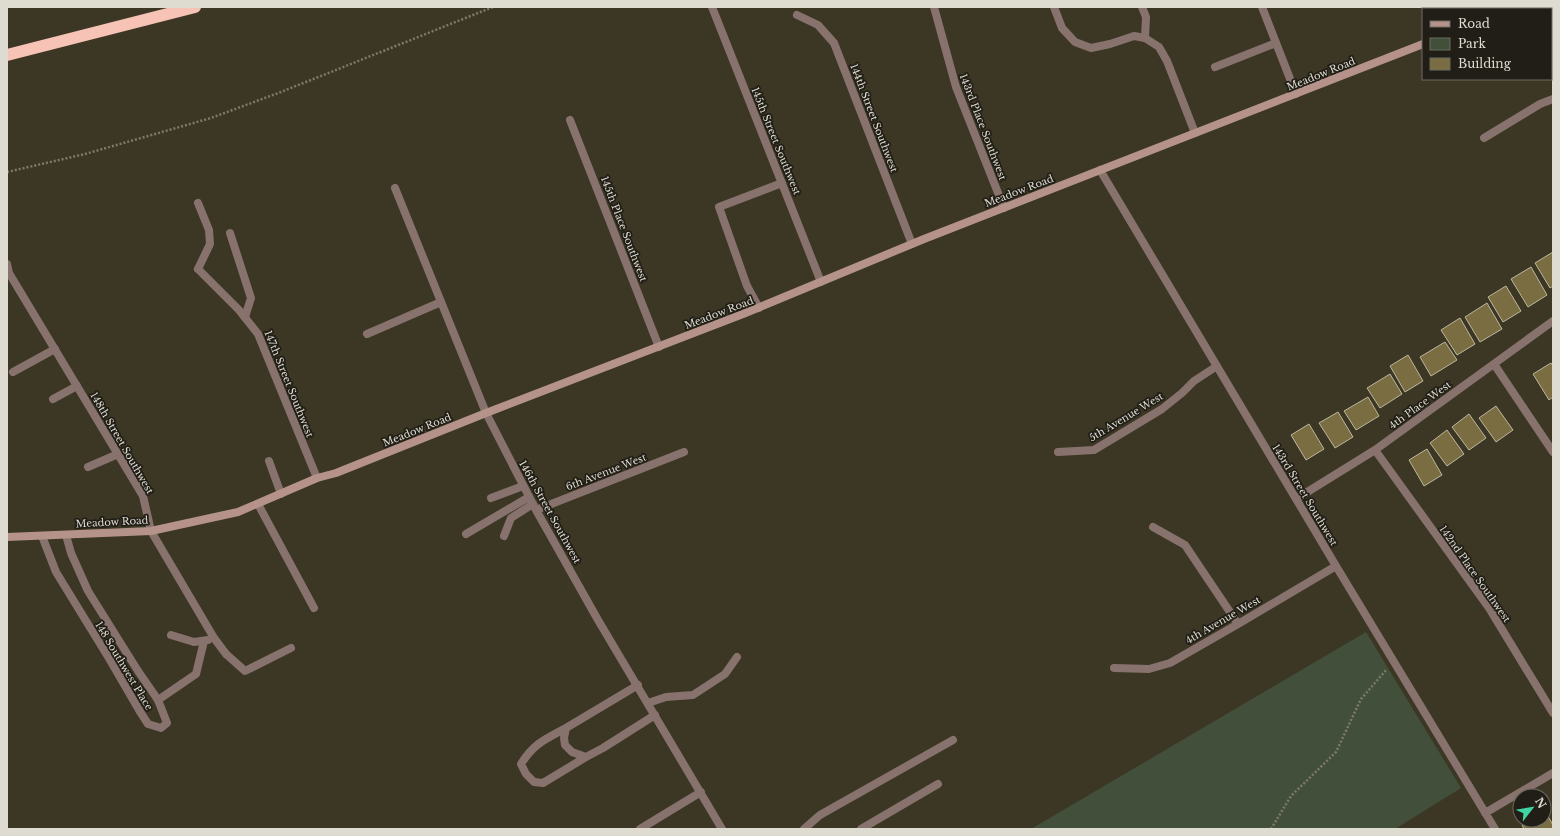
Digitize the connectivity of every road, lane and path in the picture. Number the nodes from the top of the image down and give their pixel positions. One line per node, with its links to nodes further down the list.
1 (195, 7): 12 (highway)
2 (493, 7): 20 (path)
3 (712, 7): 21 (street, 145th Street Southwest)
4 (934, 7): 24 (street, 143rd Place Southwest)
5 (1054, 7): 9 (street)
6 (1142, 7): 9 (street)
7 (1262, 7): 10 (street)
8 (797, 15): 26 (street, 144th Street Southwest)
9 (1146, 38): 17 (street)
10 (1276, 43): 13 (street); 14 (street)
11 (1422, 44): 14 (street, Meadow Road)
12 (7, 56)
13 (1215, 67)
14 (1296, 94): 17 (street, Meadow Road)
15 (1553, 99): 18 (street)
16 (570, 120): 34 (street, 145th Place Southwest)
17 (1195, 133): 19 (street, Meadow Road)
18 (1484, 138)
19 (1100, 170): 24 (street, Meadow Road); 37 (street, 143rd Street Southwest)
20 (7, 172)
21 (782, 183): 28 (street, 145th Street Southwest); 30 (street)
22 (395, 188): 29 (street, 146th Street Southwest)
23 (198, 203): 31 (street, 147th Street Southwest)
24 (1004, 208): 26 (street, Meadow Road)
25 (230, 233): 31 (street)
26 (912, 244): 28 (street, Meadow Road)
27 (7, 264): 35 (street, 148th Street Southwest)
28 (821, 282): 30 (street, Meadow Road)
29 (441, 302): 33 (street); 41 (street, 146th Street Southwest)
30 (759, 308): 34 (street, Meadow Road)
31 (245, 317): 49 (street, 147th Street Southwest)
32 (1553, 322): 36 (street, 4th Place West)
33 (367, 334)
34 (659, 346): 41 (street, Meadow Road)
35 (55, 349): 38 (street); 39 (street, 148th Street Southwest)
36 (1494, 364): 42 (street, 4th Place West); 45 (street)
37 (1217, 366): 44 (street, 5th Avenue West); 53 (street, 143rd Street Southwest)
38 (13, 372)
39 (77, 386): 40 (street); 46 (street, 148th Street Southwest)
40 (53, 399)
41 (486, 413): 49 (street, Meadow Road); 50 (street, 146th Street Southwest)
42 (1375, 450): 53 (street, 4th Place West); 76 (street, 142nd Place Southwest)
43 (684, 452): 55 (street, 6th Avenue West)
44 (1058, 452)
45 (1553, 452)
46 (118, 454): 48 (street); 57 (street, 148th Street Southwest)
47 (269, 461): 51 (street)
48 (88, 467)
49 (316, 478): 51 (street, Meadow Road)
50 (523, 486): 52 (street); 55 (street, 146th Street Southwest)
51 (281, 494): 54 (street, Meadow Road)
52 (491, 498)
53 (1296, 499): 63 (street, 143rd Street Southwest)
54 (258, 504): 57 (street, Meadow Road); 64 (street)
55 (533, 504): 58 (street); 61 (street); 73 (street, 146th Street Southwest)
56 (1153, 527): 65 (street)
57 (151, 531): 59 (street, Meadow Road); 67 (street, 148th Street Southwest)
58 (466, 534)
59 (66, 535): 60 (street, Meadow Road); 74 (street, 148 Southwest Place)
60 (42, 536): 62 (street, Meadow Road); 74 (street, 148 Southwest Place)
61 (504, 536)
62 (7, 537)
63 (1336, 566): 65 (street, 4th Avenue West); 71 (street, 143rd Street Southwest)
64 (314, 608)
65 (1238, 624): 72 (street, 4th Avenue West)
66 (171, 635): 68 (street)
67 (214, 638): 68 (street); 69 (street, 148th Street Southwest)
68 (204, 641): 74 (street)
69 (291, 648)
70 (737, 657): 75 (street)
71 (1393, 660): 84 (street, 143rd Street Southwest); 89 (path)
72 (1114, 668)
73 (638, 685): 75 (street, 146th Street Southwest); 78 (street)
74 (158, 700)
75 (648, 703): 77 (street, 146th Street Southwest)
76 (1553, 713)
77 (655, 715): 80 (street); 83 (street, 146th Street Southwest)
78 (566, 728): 80 (street); 80 (street)
79 (953, 740): 87 (street)
80 (586, 757)
81 (1553, 773): 84 (street)
82 (938, 784): 88 (street)
83 (701, 792): 85 (street); 86 (street, 146th Street Southwest)
84 (1485, 813): 90 (street, 143rd Street Southwest)
85 (640, 829)
86 (722, 829)
87 (804, 829)
88 (862, 829)
89 (1271, 829)
90 (1495, 829)

